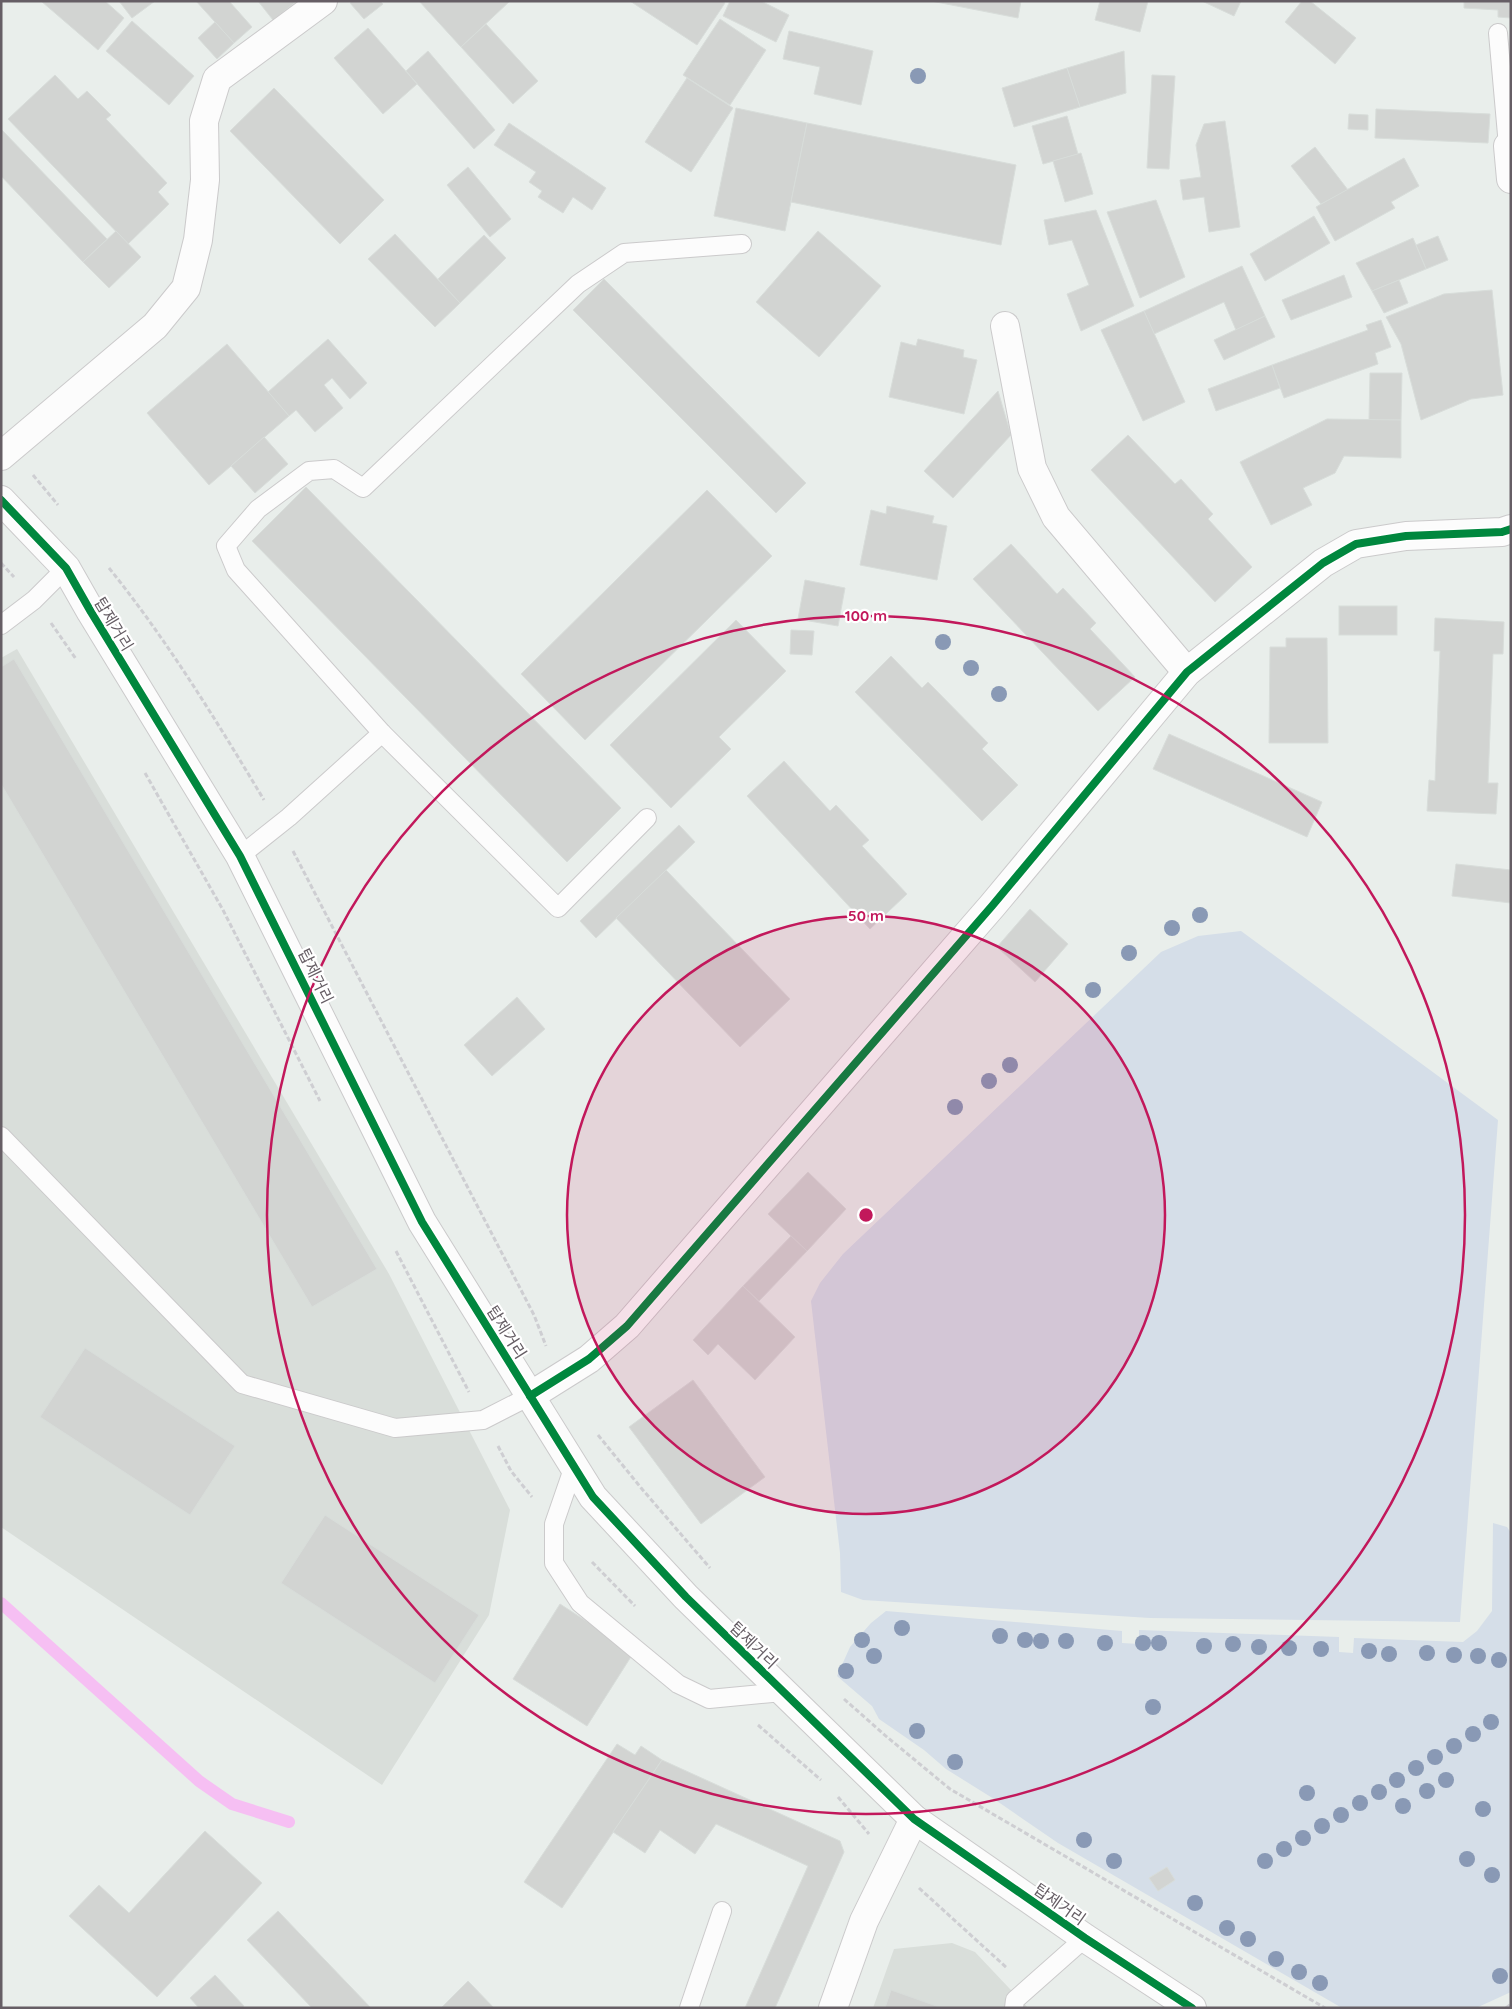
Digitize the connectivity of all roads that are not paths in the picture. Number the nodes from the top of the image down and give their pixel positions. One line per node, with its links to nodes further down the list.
1 (323, 1): 7 (street)
2 (1498, 33): 3 (lane)
3 (1508, 146): 4 (street)
4 (1511, 180)
5 (742, 244): 13 (lane)
6 (1005, 326): 12 (street)
7 (6, 452)
8 (1, 500): 10 (street, 탑제거리)
9 (1511, 529): 12 (street)
10 (66, 568): 11 (lane); 15 (street, 탑제거리)
11 (1, 626)
12 (1187, 672): 17 (street)
13 (382, 733): 14 (lane); 15 (lane)
14 (647, 818)
15 (240, 856): 17 (street, 탑제거리)
16 (1, 1136): 17 (lane)
17 (530, 1396): 18 (street, 탑제거리)
18 (574, 1466): 19 (street, 탑제거리); 19 (lane)
19 (783, 1692): 20 (street, 탑제거리)
20 (914, 1820): 22 (street, 탑제거리); 24 (street)
21 (722, 1911): 23 (lane)
22 (1084, 1938): 25 (lane); 26 (street, 탑제거리)
23 (689, 2008)
24 (833, 2008)
25 (1014, 2008)
26 (1192, 2008)

